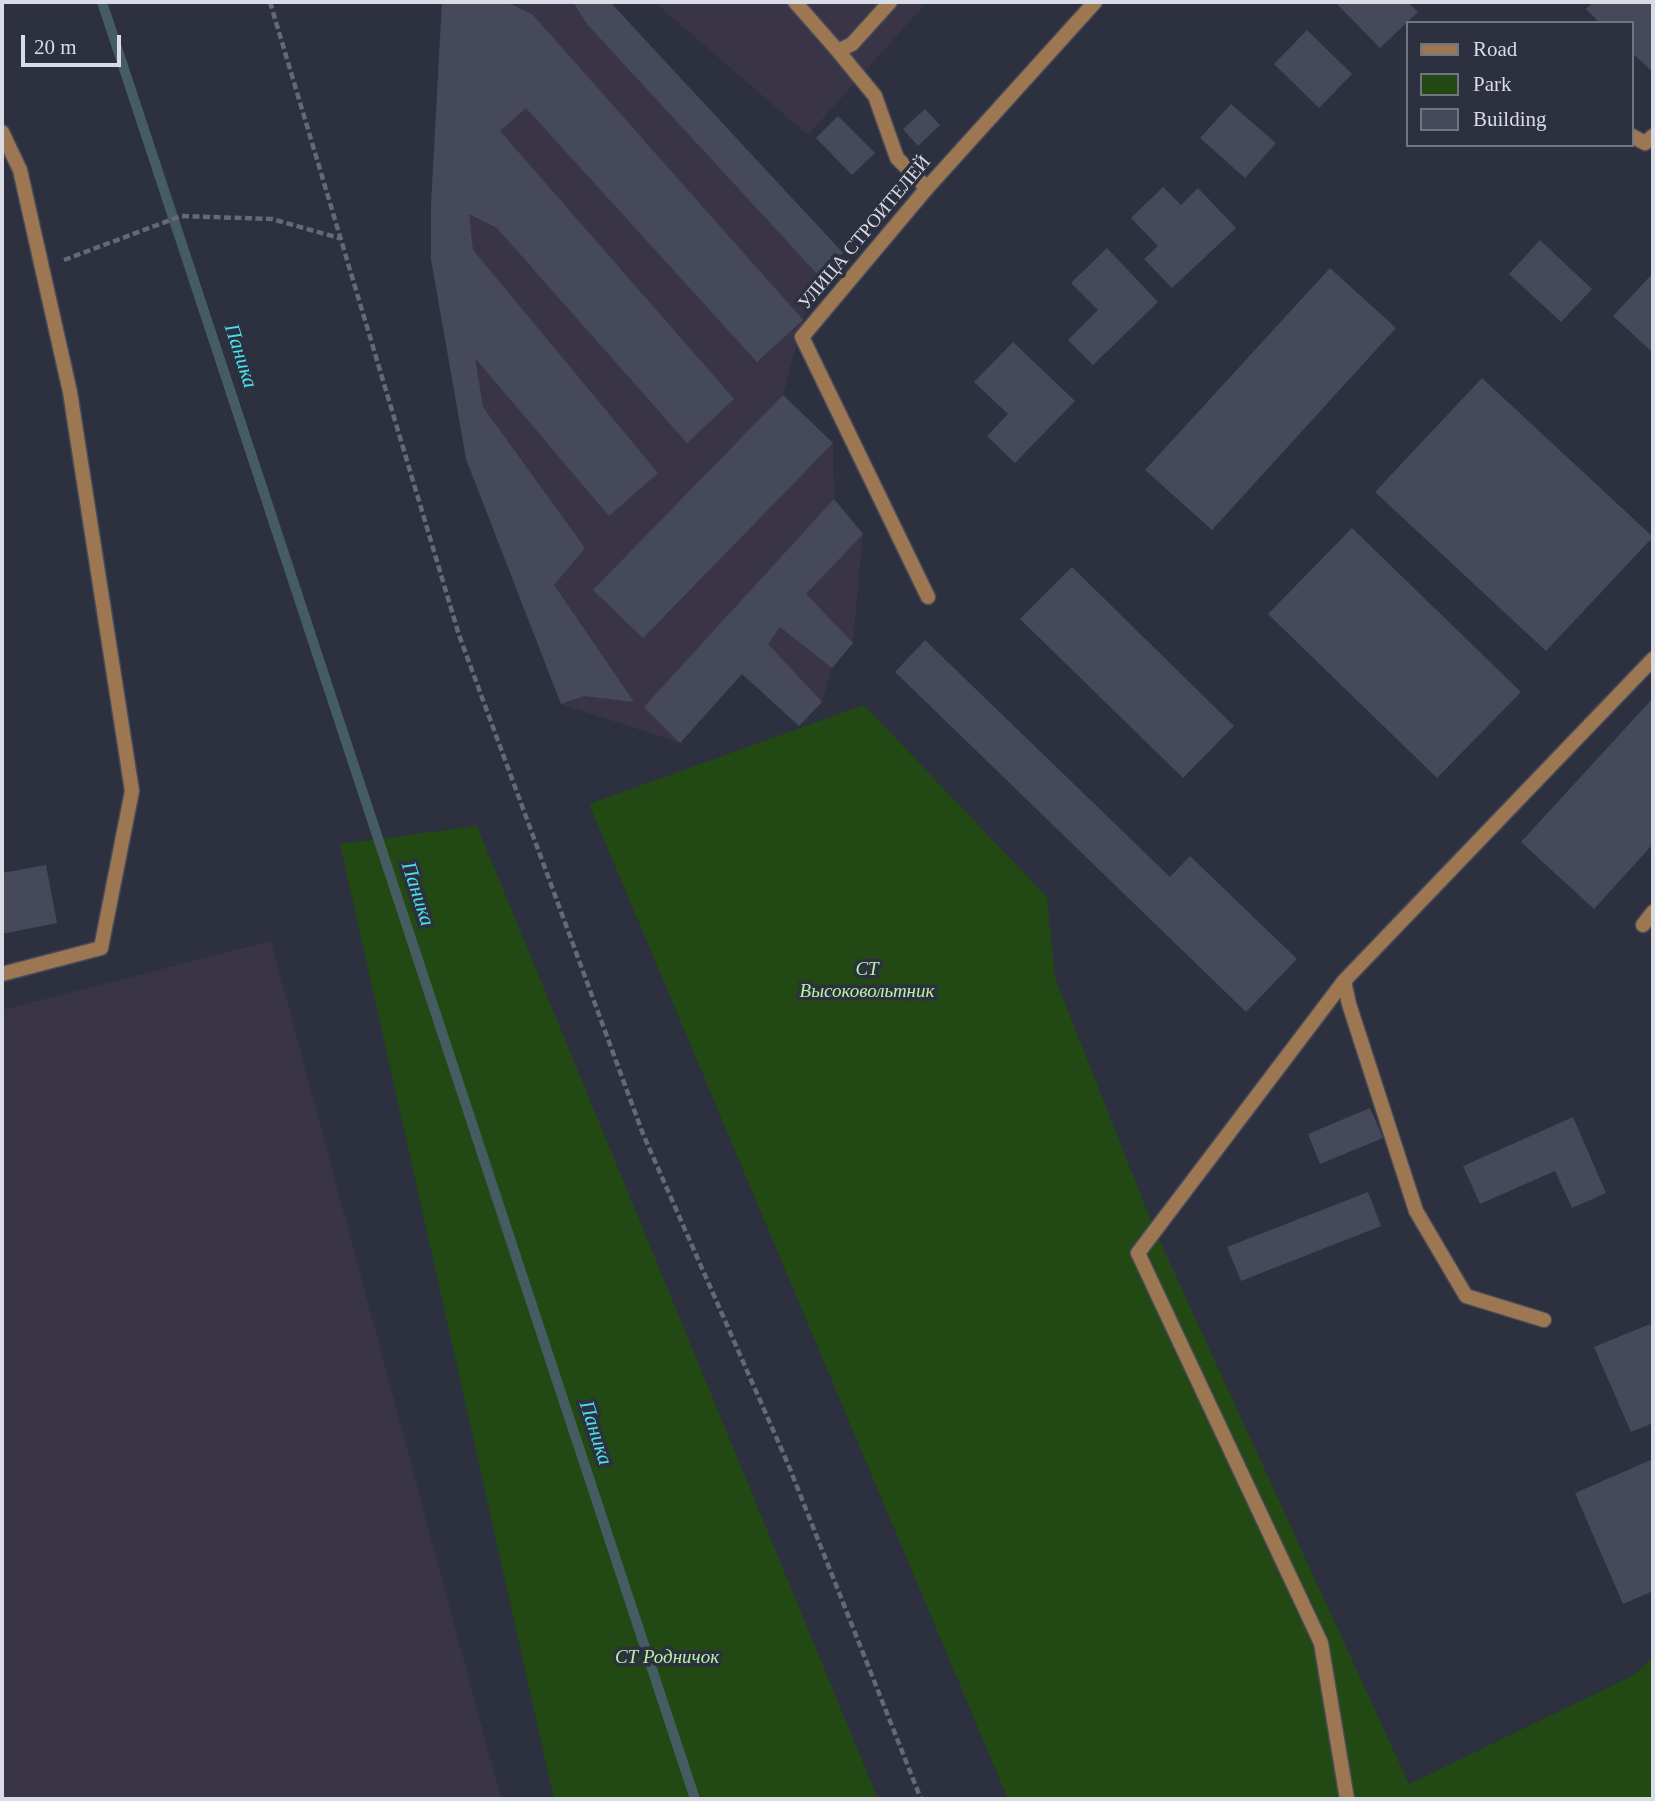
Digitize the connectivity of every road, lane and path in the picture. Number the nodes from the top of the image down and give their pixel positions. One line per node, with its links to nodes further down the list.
1 (270, 2): 10 (path)
2 (796, 2): 5 (street)
3 (890, 2): 5 (street)
4 (1095, 2): 9 (street, УЛИЦА СТРОИТЕЛЕЙ)
5 (838, 51): 9 (street)
6 (2, 132): 11 (street)
7 (1653, 136): 8 (street)
8 (1634, 137)
9 (926, 188): 12 (street, УЛИЦА СТРОИТЕЛЕЙ)
10 (340, 238): 11 (path); 19 (path)
11 (42, 269): 16 (street)
12 (928, 597)
13 (1653, 659): 17 (street)
14 (1653, 912): 15 (street)
15 (1643, 925)
16 (2, 974)
17 (1343, 981): 18 (street); 20 (street)
18 (1544, 1320)
19 (921, 1799)
20 (1347, 1799)

